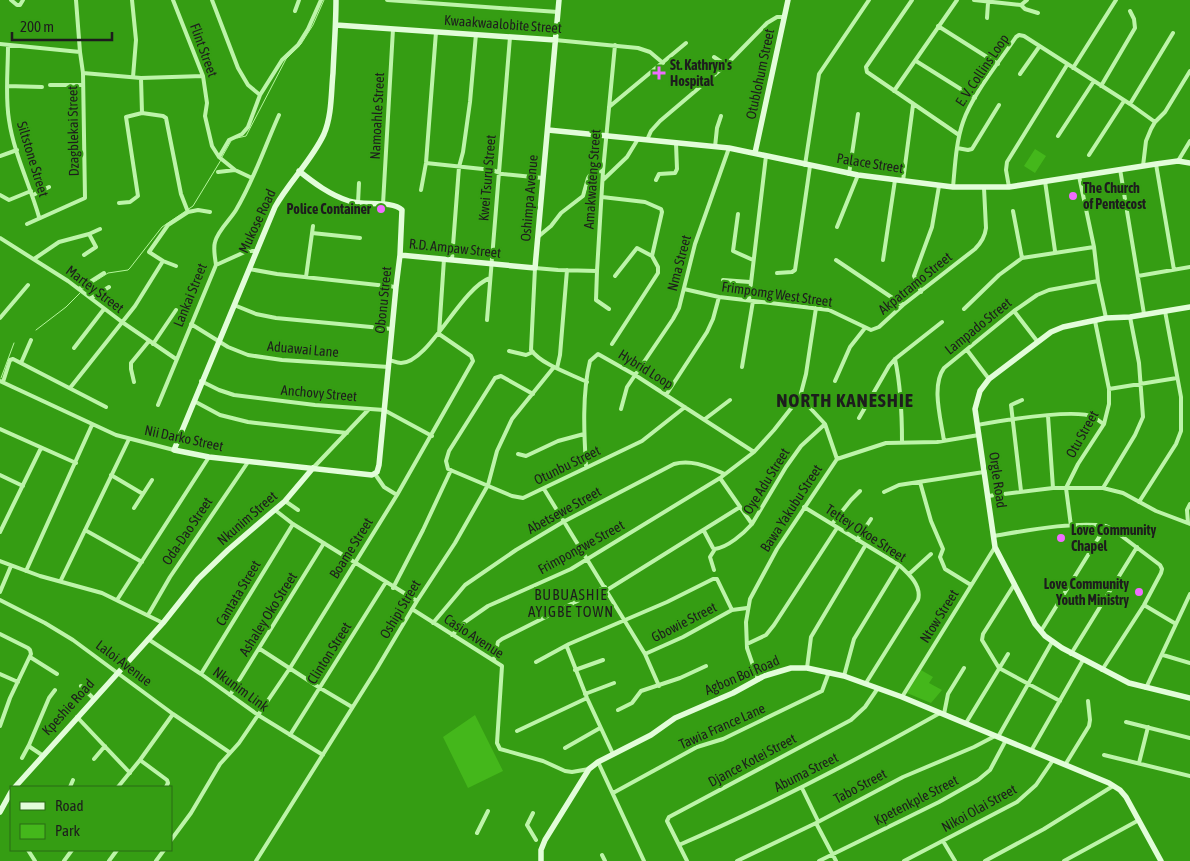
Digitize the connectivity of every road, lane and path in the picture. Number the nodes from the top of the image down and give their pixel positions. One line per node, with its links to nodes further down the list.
1 (11, 0): 2 (street)
2 (23, 0)
3 (76, 0): 42 (street, Dzagblekai Street)
4 (132, 0): 54 (street)
5 (173, 0): 53 (street, Flint Street)
6 (212, 0): 63 (street)
7 (299, 0): 23 (street)
8 (321, 0): 63 (street)
9 (336, 0): 29 (street, Mukose Road)
10 (388, 0): 22 (street)
11 (458, 0): 22 (street)
12 (559, 0): 25 (street, Oshimpa Avenue)
13 (788, 0): 27 (street, Otublohum Street)
14 (869, 0): 96 (street)
15 (912, 0): 62 (street)
16 (957, 0): 30 (street)
17 (974, 0): 20 (street)
18 (1027, 0): 21 (street)
19 (1116, 0): 49 (street)
20 (988, 3): 21 (street); 28 (street)
21 (1020, 5): 26 (street)
22 (458, 6): 25 (street)
23 (295, 11)
24 (1130, 11): 60 (street)
25 (558, 12): 36 (street, Oshimpa Avenue)
26 (1038, 13)
27 (784, 17): 48 (street); 87 (street, Otublohum Street)
28 (987, 18)
29 (336, 25): 31 (street, Kwaakwaalobite Street); 102 (street, Mukose Road)
30 (938, 26): 44 (street); 46 (street)
31 (393, 29): 32 (street, Kwaakwaalobite Street); 127 (street, Namoahle Street)
32 (436, 32): 34 (street, Kwaakwaalobite Street); 93 (street)
33 (1173, 33): 66 (street)
34 (476, 34): 35 (street, Kwaakwaalobite Street); 98 (street)
35 (510, 37): 36 (street, Kwaakwaalobite Street); 104 (street, Kwei Tsuru Street)
36 (555, 40): 38 (street, Kwaakwaalobite Street); 75 (street, Oshimpa Avenue)
37 (0, 44): 40 (street)
38 (615, 44): 45 (street, Kwaakwaalobite Street); 69 (street, Amakwateng Street)
39 (686, 44): 45 (street)
40 (8, 46): 42 (street); 59 (street, Siltstone Street)
41 (1039, 47): 46 (street, E. V. Collins Loop); 47 (street, E. V. Collins Loop); 52 (street)
42 (80, 52): 51 (street, Dzagblekai Street)
43 (714, 57): 48 (street)
44 (916, 61): 62 (street); 64 (street)
45 (664, 63): 69 (street)
46 (998, 64): 64 (street, E. V. Collins Loop)
47 (1067, 64): 49 (street, E. V. Collins Loop); 119 (street)
48 (726, 65): 80 (street)
49 (1073, 68): 56 (street, E. V. Collins Loop)
50 (1190, 72): 74 (street)
51 (84, 73): 54 (street); 58 (street, Dzagblekai Street)
52 (1020, 74)
53 (203, 76): 55 (street); 91 (street, Flint Street)
54 (133, 77): 55 (street)
55 (141, 78): 70 (street)
56 (1094, 81): 60 (street, E. V. Collins Loop); 78 (street)
57 (50, 85): 58 (street)
58 (83, 85): 132 (street, Dzagblekai Street)
59 (7, 86): 61 (street); 86 (street, Siltstone Street)
60 (1101, 86): 65 (street, E. V. Collins Loop)
61 (42, 87)
62 (894, 91): 67 (street)
63 (260, 95): 91 (street)
64 (975, 98): 76 (street, E. V. Collins Loop)
65 (1124, 100): 66 (street, E. V. Collins Loop); 88 (street)
66 (1130, 104): 74 (street, E. V. Collins Loop)
67 (913, 105): 76 (street); 113 (street)
68 (998, 105): 85 (street)
69 (609, 107): 77 (street, Amakwateng Street)
70 (142, 113): 125 (street); 128 (street)
71 (858, 114): 105 (street)
72 (279, 115): 108 (street, Lankai Street)
73 (721, 116): 83 (street)
74 (1155, 122): 97 (street)
75 (548, 130): 77 (street, Palace Street); 109 (street, Oshimpa Avenue)
76 (959, 135): 85 (street, E. V. Collins Loop)
77 (607, 136): 79 (street, Palace Street); 101 (street, Amakwateng Street)
78 (1058, 136)
79 (638, 139): 80 (street, Palace Street); 110 (street)
80 (647, 140): 82 (street, Palace Street)
81 (1190, 141): 92 (street)
82 (676, 144): 83 (street, Palace Street); 111 (street)
83 (715, 147): 84 (street, Palace Street)
84 (728, 148): 87 (street, Palace Street); 178 (street, Nma Street)
85 (957, 148): 118 (street, E. V. Collins Loop)
86 (17, 150): 89 (street); 122 (street, Siltstone Street)
87 (755, 153): 90 (street, Palace Street)
88 (1089, 155)
89 (0, 156)
90 (766, 156): 96 (street, Palace Street); 152 (street)
91 (219, 157): 100 (street, Flint Street)
92 (1178, 161): 94 (street, Palace Street); 95 (street, Palace Street)
93 (426, 163): 98 (street); 121 (street)
94 (1190, 163)
95 (1156, 164): 97 (street, Palace Street); 163 (street)
96 (808, 165): 105 (street, Palace Street); 166 (street)
97 (1143, 166): 99 (street, Palace Street)
98 (459, 167): 104 (street); 151 (street)
99 (1120, 169): 107 (street, Palace Street); 168 (street)
100 (235, 170): 103 (street); 108 (street, Flint Street)
101 (603, 170): 110 (street, Amakwateng Street); 139 (street)
102 (299, 171): 126 (street, Obonu Street); 143 (street, Mukose Road)
103 (218, 172)
104 (500, 172): 109 (street); 156 (street, Kwei Tsuru Street)
105 (849, 174): 106 (street, Palace Street)
106 (858, 175): 112 (street, Palace Street); 135 (street)
107 (1079, 176): 114 (street, Palace Street); 142 (street)
108 (252, 178): 157 (street, Lankai Street)
109 (543, 178): 139 (street, Oshimpa Avenue)
110 (603, 180): 124 (street, Amakwateng Street)
111 (656, 180)
112 (895, 180): 113 (street, Palace Street); 154 (street)
113 (903, 181): 116 (street, Palace Street)
114 (1044, 182): 119 (street, Palace Street); 144 (street)
115 (359, 184): 126 (street)
116 (939, 186): 118 (street, Palace Street); 179 (street)
117 (49, 187): 122 (street)
118 (953, 187): 120 (street, Palace Street)
119 (1008, 187): 120 (street, Palace Street)
120 (984, 188): 179 (street, Akpatramo Street)
121 (421, 190)
122 (32, 193): 123 (street); 132 (street, Siltstone Street)
123 (0, 195)
124 (602, 197): 147 (street); 164 (street, Amakwateng Street)
125 (119, 203)
126 (358, 203): 127 (street, Obonu Street)
127 (383, 204): 146 (street, Obonu Street)
128 (187, 210): 130 (street); 155 (street)
129 (1013, 210): 149 (street)
130 (210, 212)
131 (738, 214): 152 (street)
132 (39, 217): 133 (street, Dzagblekai Street)
133 (26, 224)
134 (313, 226): 137 (street)
135 (837, 228)
136 (100, 229): 138 (street)
137 (312, 233): 141 (street); 169 (street)
138 (89, 234): 145 (street); 150 (street)
139 (539, 236): 160 (street, Oshimpa Avenue)
140 (0, 238): 150 (street, Martey Street)
141 (360, 238)
142 (1094, 247): 144 (street); 172 (street)
143 (257, 251): 157 (street); 161 (street, Mukose Road)
144 (1055, 251): 149 (street)
145 (84, 254)
146 (400, 255): 148 (street, R.D. Ampaw Street); 176 (street, Obonu Street)
147 (652, 256): 167 (street); 209 (street)
148 (444, 258): 151 (street, R.D. Ampaw Street); 204 (street)
149 (1022, 258): 189 (street)
150 (34, 259): 177 (street, Martey Street)
151 (452, 259): 156 (street, R.D. Ampaw Street)
152 (753, 260): 173 (street)
153 (836, 260): 184 (street)
154 (883, 260)
155 (163, 261): 158 (street); 199 (street)
156 (491, 264): 160 (street, R.D. Ampaw Street); 170 (street, Kwei Tsuru Street)
157 (216, 265): 201 (street, Lankai Street)
158 (176, 266)
159 (1190, 267): 163 (street)
160 (535, 268): 162 (street, R.D. Ampaw Street); 213 (street, Oshimpa Avenue)
161 (249, 269): 169 (street); 183 (street, Mukose Road)
162 (567, 270): 164 (street, R.D. Ampaw Street); 219 (street, Oshipi Street)
163 (1174, 270): 168 (street)
164 (597, 272): 188 (street, Amakwateng Street)
165 (104, 273): 177 (street)
166 (776, 273)
167 (615, 276)
168 (1138, 276): 193 (street)
169 (306, 277): 176 (street)
170 (490, 278): 197 (street, Kwei Tsuru Street); 204 (street)
171 (723, 280): 173 (street)
172 (1098, 281): 191 (street, Lampado Street); 196 (street)
173 (750, 282): 182 (street)
174 (28, 285): 195 (street)
175 (109, 286): 181 (street)
176 (396, 287): 203 (street, Obonu Street)
177 (79, 289): 181 (street, Martey Street)
178 (684, 289): 180 (street, Frimpomg West Street); 221 (street, Nma Street)
179 (921, 292): 184 (street, Akpatramo Street)
180 (719, 297): 182 (street, Frimpomg West Street); 233 (street)
181 (91, 298): 187 (street, Martey Street)
182 (751, 301): 186 (street, Frimpomg West Street); 220 (street)
183 (234, 304): 203 (street); 206 (street, Mukose Road)
184 (903, 305): 202 (street, Akpatramo Street)
185 (1190, 306): 192 (street, Orgle Road)
186 (816, 308): 202 (street, Frimpomg West Street); 234 (street)
187 (104, 309): 199 (street, Martey Street); 210 (street)
188 (609, 309)
189 (964, 309)
190 (176, 310): 208 (street)
191 (1014, 310): 207 (street); 212 (street, Lampado Street)
192 (1166, 310): 193 (street, Orgle Road); 222 (street)
193 (1144, 314): 194 (street, Orgle Road)
194 (1130, 317): 196 (street, Orgle Road); 229 (street)
195 (0, 318)
196 (1106, 318): 198 (street, Orgle Road)
197 (487, 320)
198 (1095, 321): 207 (street, Orgle Road); 231 (street, Otu Street)
199 (122, 322): 208 (street, Martey Street); 230 (street)
200 (942, 322): 215 (street)
201 (191, 324): 206 (street, Aduawai Lane); 214 (street, Lankai Street)
202 (865, 328): 224 (street)
203 (392, 329): 216 (street, Obonu Street)
204 (439, 334): 216 (street); 256 (street, Boame Street)
205 (31, 340): 217 (street)
206 (218, 341): 218 (street, Aduawai Lane); 226 (street, Mukose Road)
207 (1037, 341): 223 (street, Orgle Road)
208 (151, 343): 214 (street, Martey Street); 227 (street)
209 (612, 344)
210 (74, 348)
211 (509, 350): 213 (street)
212 (967, 350): 223 (street); 258 (street, Lampado Street)
213 (532, 352): 219 (street)
214 (176, 359): 238 (street, Lankai Street)
215 (895, 359): 245 (street); 259 (street)
216 (389, 360): 218 (street, Obonu Street)
217 (21, 363): 225 (street); 230 (street)
218 (389, 367): 243 (street, Obonu Street)
219 (556, 367): 228 (street); 232 (street, Oshipi Street)
220 (742, 367)
221 (635, 375): 228 (street, Hybrid Loop); 233 (street, Hybrid Loop); 241 (street, Nma Street)
222 (1177, 378): 229 (street); 292 (street)
223 (989, 379): 251 (street, Orgle Road)
224 (835, 380)
225 (1, 381): 250 (street, Nii Darko Street)
226 (202, 381): 237 (street, Mukose Road); 242 (street, Anchovy Street)
227 (134, 382)
228 (587, 382): 254 (street, Hybrid Loop)
229 (1140, 384): 231 (street); 283 (street)
230 (70, 388): 239 (street)
231 (1110, 389): 249 (street, Otu Street)
232 (533, 394): 270 (street); 279 (street, Oshipi Street)
233 (666, 395): 240 (street, Hybrid Loop)
234 (800, 397): 248 (street); 262 (street)
235 (730, 400): 246 (street)
236 (1022, 400): 247 (street)
237 (194, 401): 253 (street); 261 (street, Mukose Road)
238 (158, 405)
239 (106, 407)
240 (685, 407): 246 (street, Hybrid Loop); 268 (street, Otunbu Street)
241 (621, 408)
242 (369, 409): 243 (street, Anchovy Street); 253 (street, Nkunim Street)
243 (384, 410): 256 (street, Anchovy Street); 272 (street, Obonu Street)
244 (1048, 416): 247 (street); 249 (street); 281 (street)
245 (859, 418)
246 (705, 419): 262 (street, Hybrid Loop)
247 (1014, 419): 251 (street); 286 (street)
248 (825, 424): 265 (street); 303 (street, Oye Adu Street)
249 (1104, 424): 282 (street, Otu Street)
250 (92, 425): 257 (street, Nii Darko Street); 267 (street)
251 (977, 425): 255 (street, Orgle Road)
252 (0, 430): 260 (street)
253 (347, 433): 269 (street, Nkunim Street)
254 (584, 434): 263 (street); 268 (street, Hybrid Loop)
255 (979, 435): 258 (street, Bawa Yakubu Street); 271 (street, Orgle Road)
256 (432, 436): 289 (street, Boame Street)
257 (129, 439): 261 (street, Nii Darko Street); 275 (street)
258 (944, 441): 259 (street, Bawa Yakubu Street)
259 (902, 442): 265 (street, Bawa Yakubu Street)
260 (41, 448): 267 (street); 280 (street)
261 (174, 450): 264 (street, Nii Darko Street)
262 (754, 452): 273 (street)
263 (518, 454)
264 (209, 457): 266 (street, Nii Darko Street); 321 (street)
265 (837, 459): 295 (street, Bawa Yakubu Street)
266 (248, 462): 269 (street, Nii Darko Street); 343 (street, Oda-Dao Street)
267 (76, 463): 326 (street)
268 (586, 466): 284 (street, Otunbu Street)
269 (313, 468): 272 (street, Nii Darko Street); 291 (street, Nkunim Street)
270 (451, 470): 279 (street, Otunbu Street); 332 (street)
271 (984, 472): 278 (street); 290 (street, Orgle Road)
272 (375, 474): 289 (street)
273 (725, 474): 276 (street, Frimpongwe Street); 300 (street, Abetsewe Street)
274 (0, 475): 280 (street)
275 (111, 475): 288 (street); 308 (street)
276 (720, 478): 294 (street); 319 (street, Frimpongwe Street)
277 (152, 480): 288 (street)
278 (920, 482): 287 (street); 330 (street)
279 (488, 485): 284 (street, Otunbu Street); 338 (street, Oshipi Street)
280 (23, 486): 310 (street)
281 (1053, 488): 282 (street); 286 (street)
282 (1066, 488): 283 (street); 305 (street)
283 (1103, 488): 292 (street)
284 (544, 489): 300 (street, Gbowie Street)
285 (860, 491): 304 (street)
286 (1021, 491): 290 (street)
287 (884, 492)
288 (142, 494): 296 (street)
289 (397, 495): 322 (street, Boame Street)
290 (988, 496): 311 (street, Orgle Road)
291 (285, 501): 297 (street, Nkunim Street); 298 (street)
292 (1139, 502): 301 (street)
293 (1190, 504): 301 (street)
294 (740, 507): 303 (street); 309 (street)
295 (804, 507): 304 (street, Tettey Okoe Street); 340 (street, Bawa Yakubu Street)
296 (134, 508)
297 (275, 510): 302 (street); 345 (street, Nkunim Street)
298 (298, 510)
299 (871, 519): 312 (street)
300 (563, 522): 319 (street, Gbowie Street); 346 (street, Abetsewe Street)
301 (1189, 523)
302 (293, 524): 313 (street); 378 (street, Cantata Street)
303 (752, 524): 317 (street, Oye Adu Street)
304 (832, 524): 307 (street, Tettey Okoe Street)
305 (1071, 526): 306 (street); 311 (street)
306 (1106, 526): 316 (street); 348 (street)
307 (837, 528): 312 (street, Tettey Okoe Street); 353 (street)
308 (85, 530): 321 (street); 328 (street)
309 (704, 531): 317 (street); 333 (street)
310 (0, 532)
311 (994, 536): 315 (street, Orgle Road)
312 (856, 540): 314 (street, Tettey Okoe Street)
313 (324, 544): 322 (street); 356 (street, Ashaley Oko Street)
314 (865, 546): 323 (street, Tettey Okoe Street); 369 (street)
315 (995, 547): 330 (street, Ntow Street); 331 (street, Orgle Road)
316 (1137, 547): 339 (street); 359 (street)
317 (715, 549): 325 (street)
318 (931, 554): 327 (street)
319 (587, 558): 333 (street, Gbowie Street); 350 (street, Frimpongwe Street)
320 (0, 561): 324 (street)
321 (142, 562): 337 (street)
322 (355, 563): 329 (street); 368 (street, Boame Street)
323 (899, 565): 327 (street, Tettey Okoe Street); 379 (street)
324 (11, 566): 326 (street); 334 (street)
325 (714, 570)
326 (26, 571): 328 (street)
327 (909, 574): 383 (street, Tettey Okoe Street)
328 (61, 580): 337 (street)
329 (386, 582): 332 (street); 387 (street, Clinton Street)
330 (971, 585): 393 (street, Ntow Street)
331 (1014, 585): 348 (street, Orgle Road); 371 (street)
332 (393, 588): 338 (street)
333 (606, 588): 344 (street, Gbowie Street); 362 (street)
334 (0, 592)
335 (1190, 594): 347 (street)
336 (0, 600): 374 (street, Laloi Avenue)
337 (118, 600): 343 (street)
338 (417, 601): 341 (street, Oshipi Street)
339 (1144, 604): 347 (street); 373 (street)
340 (747, 608): 342 (street, Gbowie Street); 353 (street, Bawa Yakubu Street)
341 (412, 610): 346 (street, Casio Avenue); 398 (street, Oshipi Street)
342 (732, 610): 344 (street); 357 (street, Gbowie Street)
343 (148, 615): 345 (street)
344 (624, 621): 355 (street); 357 (street, Gbowie Street)
345 (162, 623): 351 (street, Nkunim Street)
346 (433, 623): 350 (street, Casio Avenue)
347 (1176, 624): 360 (street)
348 (1041, 631): 352 (street, Orgle Road)
349 (0, 634): 361 (street)
350 (452, 635): 362 (street, Casio Avenue)
351 (148, 639): 354 (street, Nkunim Street); 378 (street, Nkunim Link)
352 (1052, 642): 359 (street, Orgle Road); 384 (street, Kpetenkple Street)
353 (747, 644): 380 (street, Bawa Yakubu Street)
354 (142, 645): 374 (street, Kpeshie Road)
355 (567, 647): 365 (street); 372 (street)
356 (260, 649): 368 (street); 391 (street, Ashaley Oko Street)
357 (645, 654): 386 (street)
358 (1008, 654): 371 (street)
359 (1071, 654): 364 (street, Orgle Road)
360 (1163, 655): 366 (street); 389 (street)
361 (30, 657): 377 (street); 381 (street)
362 (494, 660): 429 (street, Casio Avenue)
363 (603, 660): 372 (street)
364 (1083, 660): 373 (street, Orgle Road); 396 (street)
365 (536, 662)
366 (1190, 664)
367 (706, 666): 386 (street)
368 (290, 668): 387 (street); 402 (street, Boame Street)
369 (807, 668): 375 (street, Agbon Boi Road); 380 (street, Agbon Boi Road)
370 (964, 668): 400 (street)
371 (1000, 668): 384 (street); 405 (street)
372 (575, 670): 392 (street)
373 (1102, 670): 389 (street, Orgle Road)
374 (117, 672): 394 (street, Kpeshie Road); 401 (street, Laloi Avenue)
375 (829, 672): 379 (street, Agbon Boi Road); 439 (street, Tawia France Lane)
376 (0, 674): 381 (street)
377 (57, 674)
378 (202, 674): 391 (street, Nkunim Link)
379 (844, 676): 383 (street, Agbon Boi Road)
380 (758, 680): 418 (street, Agbon Boi Road)
381 (18, 682): 406 (street)
382 (614, 683): 392 (street)
383 (866, 683): 388 (street, Agbon Boi Road)
384 (1028, 684): 396 (street); 411 (street, Kpetenkple Street)
385 (81, 686): 394 (street)
386 (659, 686): 399 (street)
387 (320, 688): 398 (street); 410 (street, Clinton Street)
388 (878, 688): 393 (street, Agbon Boi Road); 450 (street, Djance Kotei Street)
389 (1146, 688): 395 (street, Orgle Road)
390 (55, 690): 413 (street)
391 (230, 695): 402 (street, Nkunim Link)
392 (586, 696): 408 (street); 409 (street)
393 (902, 697): 400 (street, Agbon Boi Road)
394 (93, 698): 403 (street, Kpeshie Road)
395 (1190, 698)
396 (1060, 701): 416 (street)
397 (1088, 701): 428 (street)
398 (352, 707): 421 (street, Oshipi Street)
399 (618, 710)
400 (942, 713): 405 (street, Agbon Boi Road); 438 (street, Abuma Street)
401 (173, 714): 417 (street, Laloi Avenue); 424 (street)
402 (258, 715): 410 (street, Nkunim Link); 417 (street, Boame Street)
403 (77, 717): 414 (street); 420 (street, Kpeshie Road)
404 (1126, 722): 407 (street)
405 (966, 723): 411 (street, Agbon Boi Road)
406 (0, 726)
407 (1148, 727): 412 (street); 427 (street)
408 (600, 728): 415 (street); 418 (street)
409 (517, 731)
410 (290, 735): 421 (street, Nkunim Link)
411 (1000, 738): 416 (street, Agbon Boi Road); 445 (street, Tabo Street); 451 (street, Kpetenkple Street)
412 (1190, 738)
413 (30, 745): 420 (street); 422 (street)
414 (105, 746): 423 (street); 430 (street)
415 (565, 748)
416 (1032, 751): 425 (street, Agbon Boi Road)
417 (229, 752): 447 (street, Boame Street)
418 (613, 754): 426 (street, Agbon Boi Road)
419 (1104, 754): 427 (street)
420 (42, 755): 433 (street, Kpeshie Road)
421 (323, 755): 453 (street, Oshipi Street)
422 (22, 758)
423 (94, 759)
424 (140, 760): 430 (street); 436 (street)
425 (1053, 760): 428 (street, Agbon Boi Road); 449 (street, Nikoi Olai Street)
426 (598, 762): 429 (street, Agbon Boi Road); 439 (street)
427 (1139, 763): 431 (street)
428 (1065, 765): 437 (street, Agbon Boi Road)
429 (589, 768): 454 (street)
430 (130, 772): 435 (street)
431 (1190, 776)
432 (73, 780): 434 (street)
433 (15, 786)
434 (70, 786)
435 (119, 786)
436 (166, 786)
437 (1113, 786): 444 (street, Agbon Boi Road); 463 (street)
438 (802, 788): 445 (street); 450 (street, Abuma Street)
439 (613, 792): 456 (street)
440 (10, 794): 442 (street)
441 (488, 811): 446 (street)
442 (0, 812)
443 (533, 813): 448 (street)
444 (1139, 820): 464 (street); 465 (street, Agbon Boi Road)
445 (817, 822): 451 (street); 458 (street, Tabo Street)
446 (477, 833)
447 (172, 839)
448 (536, 840)
449 (943, 841): 461 (street, Nikoi Olai Street); 462 (street)
450 (679, 845): 457 (street, Djance Kotei Street)
451 (833, 854): 459 (street, Kpetenkple Street); 460 (street)
452 (602, 855): 455 (street)
453 (256, 861)
454 (542, 861)
455 (605, 861)
456 (644, 861)
457 (687, 861)
458 (737, 861)
459 (819, 861)
460 (836, 861)
461 (904, 861)
462 (955, 861)
463 (985, 861)
464 (1064, 861)
465 (1161, 861)

